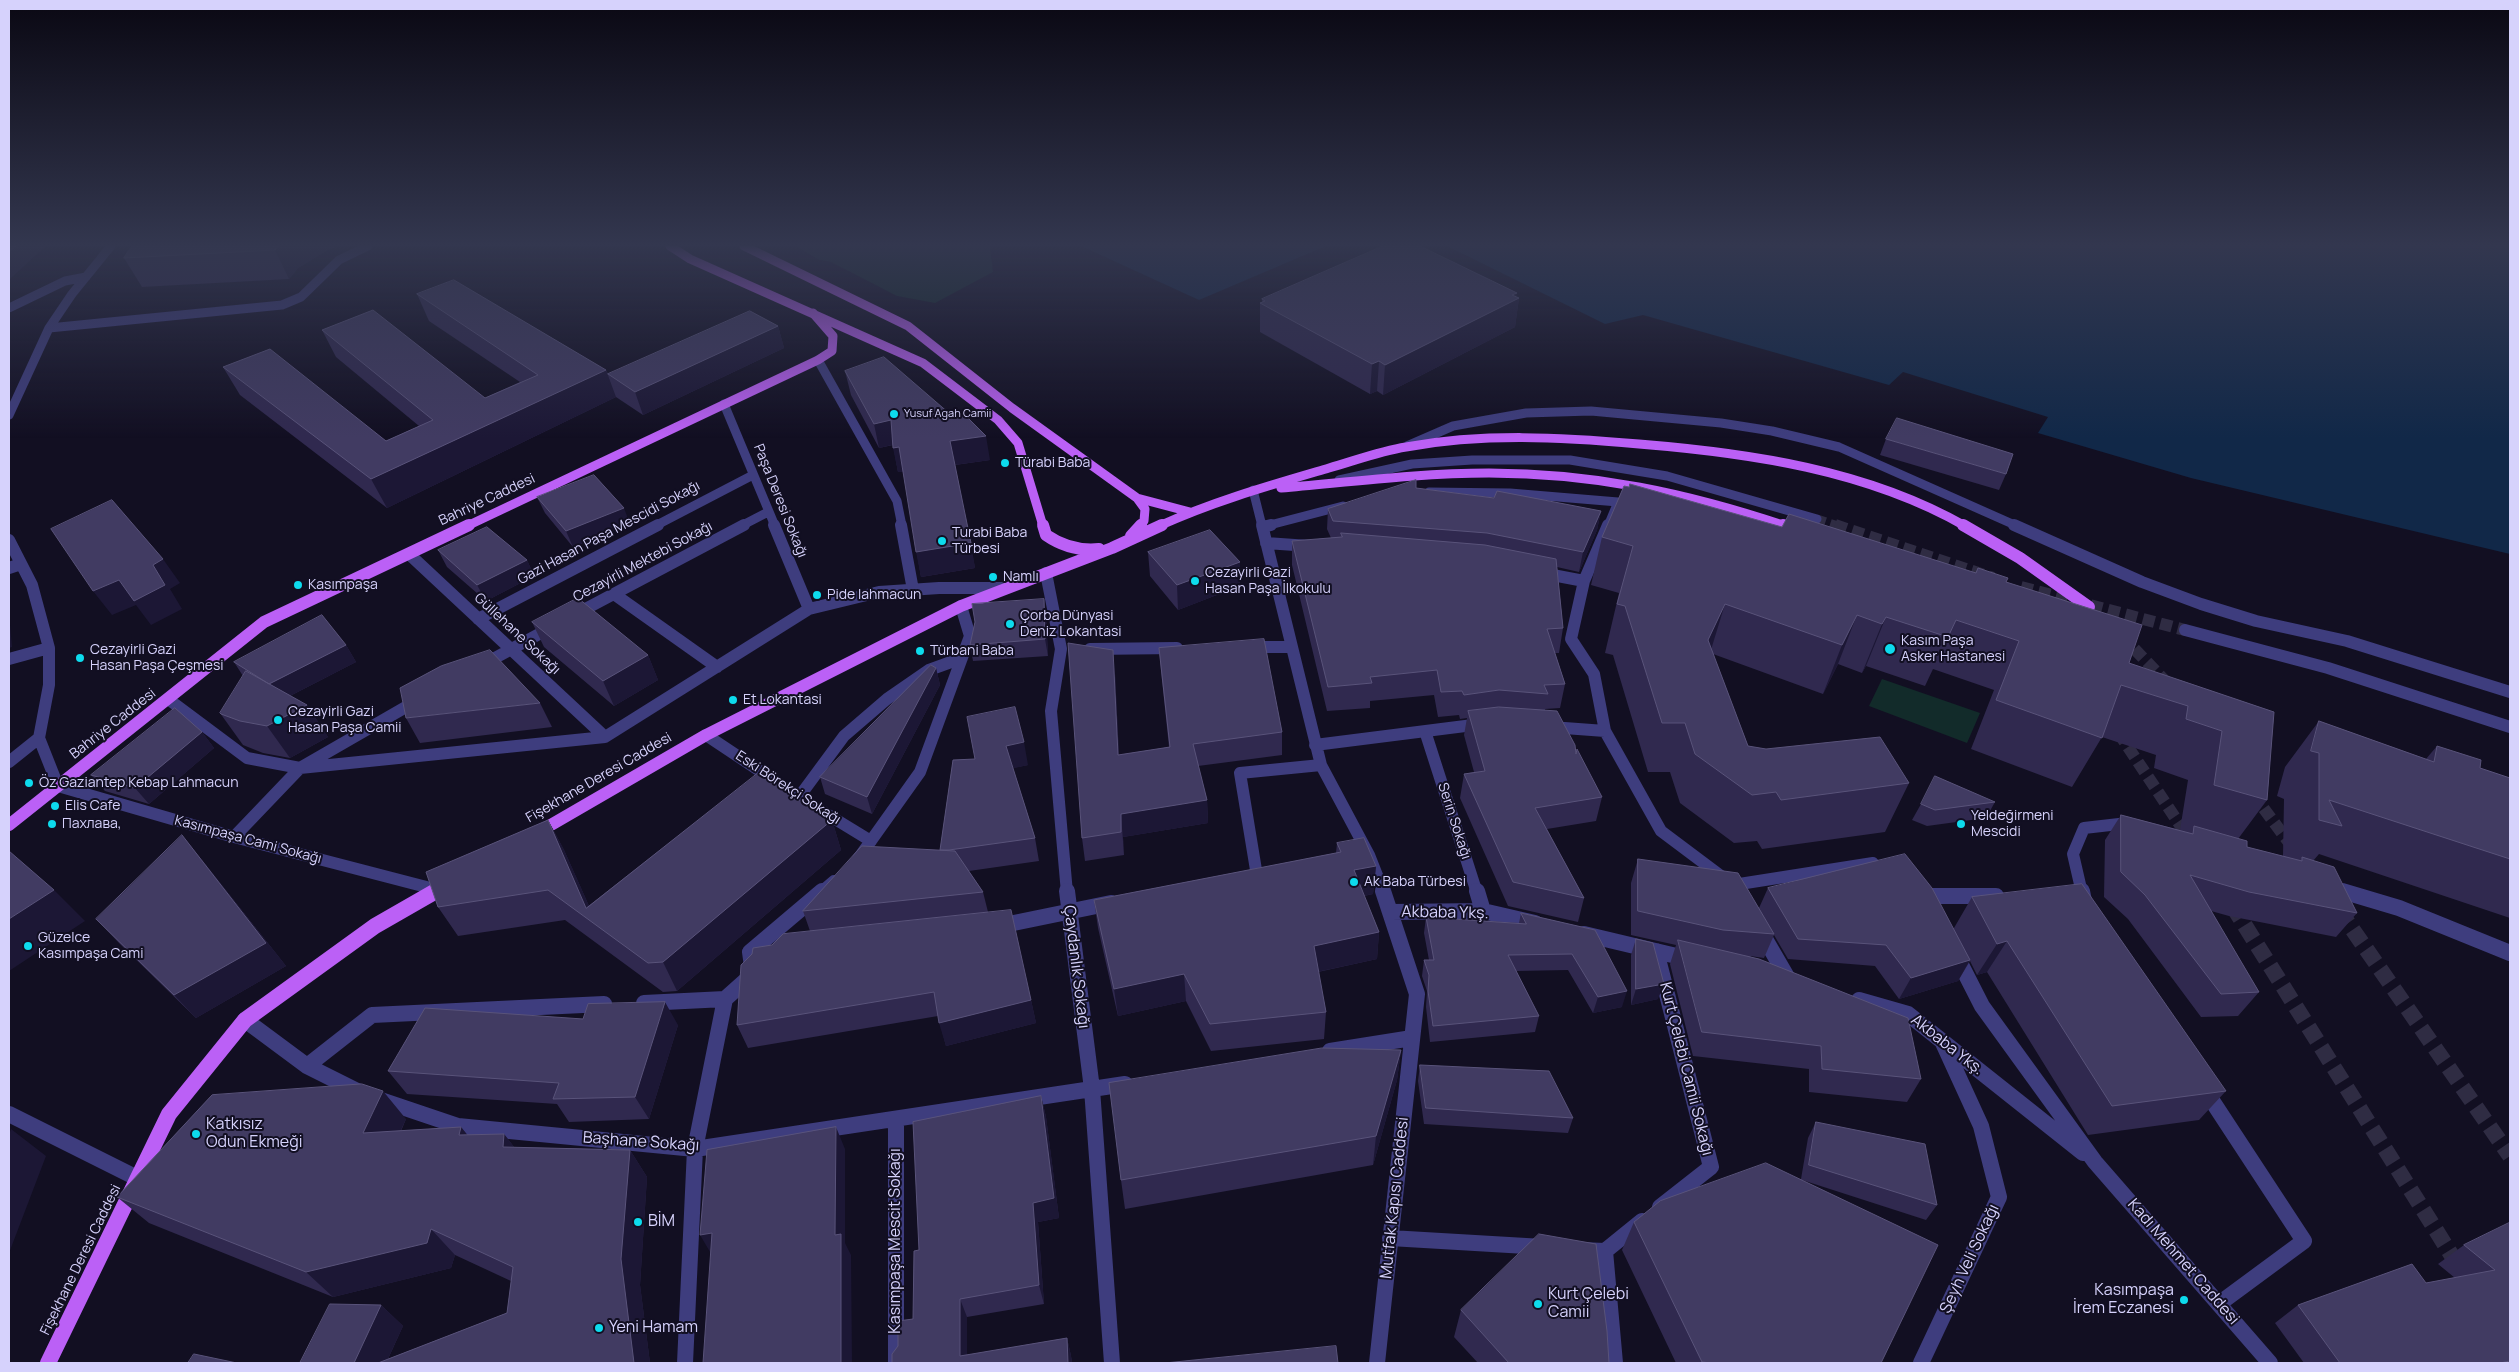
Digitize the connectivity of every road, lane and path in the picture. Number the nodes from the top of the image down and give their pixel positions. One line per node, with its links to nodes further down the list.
1 (62, 310): 6 (street)
2 (231, 310): 6 (street)
3 (804, 310): 5 (main road, Bahriye Caddesi)
4 (875, 310): 15 (main road)
5 (813, 314): 7 (main road, Bahriye Caddesi); 24 (main road)
6 (49, 328): 9 (street)
7 (818, 360): 8 (main road, Bahriye Caddesi); 33 (street)
8 (724, 404): 11 (street, Paşa Deresi Sokağı); 26 (main road, Bahriye Caddesi)
9 (9, 415)
10 (1405, 447): 13 (main road); 36 (main road); 50 (street)
11 (753, 475): 17 (street, Paşa Deresi Sokağı); 38 (street, Gazi Hasan Paşa Mescidi Sokağı)
12 (1310, 486): 13 (main road); 19 (street); 21 (main road)
13 (1253, 490): 18 (main road, Fişekhane Deresi Caddesi); 20 (street, Mutfak Kapısı Caddesi)
14 (1420, 493): 31 (street)
15 (1138, 498): 18 (main road); 24 (main road)
16 (1354, 503): 20 (street)
17 (768, 512): 34 (street, Cezayirli Mektebi Sokağı); 37 (street, Paşa Deresi Sokağı)
18 (1190, 512): 24 (main road, Fişekhane Deresi Caddesi)
19 (1817, 519)
20 (1263, 527): 23 (street, Mutfak Kapısı Caddesi)
21 (1808, 533)
22 (9, 540): 27 (street)
23 (1266, 543): 25 (street); 40 (street, Mutfak Kapısı Caddesi)
24 (1112, 548): 30 (main road, Fişekhane Deresi Caddesi)
25 (1323, 548)
26 (409, 554): 38 (street, Güllehane Sokağı); 52 (main road, Bahriye Caddesi)
27 (21, 564): 28 (street); 41 (street)
28 (9, 568)
29 (1529, 570): 31 (street)
30 (1046, 573): 32 (main road, Fişekhane Deresi Caddesi); 45 (street, Çaydanlık Sokağı)
31 (1584, 581): 57 (street)
32 (1006, 588): 33 (street); 35 (main road, Fişekhane Deresi Caddesi)
33 (913, 590): 37 (street)
34 (614, 594): 44 (street, Cezayirli Mektebi Sokağı); 48 (street)
35 (961, 606): 46 (street); 58 (main road, Fişekhane Deresi Caddesi)
36 (2089, 607)
37 (809, 609): 48 (street)
38 (478, 619): 44 (street, Güllehane Sokağı)
39 (2185, 630): 55 (street)
40 (1292, 647): 43 (street); 61 (street, Mutfak Kapısı Caddesi)
41 (49, 648): 47 (street); 60 (street)
42 (1186, 648): 45 (street)
43 (1234, 648)
44 (511, 649): 49 (street, Cezayirli Mektebi Sokağı); 59 (street, Güllehane Sokağı)
45 (1071, 649): 87 (street, Çaydanlık Sokağı)
46 (962, 658): 66 (street); 71 (street)
47 (9, 659)
48 (717, 666): 59 (street)
49 (470, 672)
50 (2510, 692)
51 (429, 695): 64 (street)
52 (168, 699): 64 (street); 65 (main road, Bahriye Caddesi)
53 (1495, 722): 56 (street)
54 (1541, 726): 57 (street)
55 (2510, 727)
56 (1425, 731): 61 (street); 88 (street, Serin Sokağı)
57 (1605, 731): 81 (street)
58 (706, 735): 66 (street, Eski Börekçi Sokağı); 70 (main road, Fişekhane Deresi Caddesi)
59 (605, 737): 64 (street)
60 (39, 738): 62 (street); 65 (street)
61 (1316, 745): 63 (street, Mutfak Kapısı Caddesi)
62 (9, 762)
63 (1321, 765): 72 (street, Mutfak Kapısı Caddesi); 76 (street)
64 (300, 768): 69 (street)
65 (58, 786): 67 (main road, Bahriye Caddesi); 69 (street, Kasımpaşa Cami Sokağı)
66 (799, 797): 71 (street, Eski Börekçi Sokağı)
67 (9, 825)
68 (2147, 833): 90 (street)
69 (234, 837): 82 (street, Kasımpaşa Cami Sokağı)
70 (525, 840)
71 (871, 841): 99 (street)
72 (1369, 855): 73 (street); 89 (street, Mutfak Kapısı Caddesi)
73 (1351, 858)
74 (1889, 861): 81 (street)
75 (1276, 872): 76 (street)
76 (1257, 876): 77 (street)
77 (1238, 879)
78 (456, 880): 82 (main road, Fişekhane Deresi Caddesi)
79 (1915, 882): 83 (street)
80 (2315, 883): 100 (street)
81 (1733, 885): 86 (street)
82 (438, 890): 107 (main road, Fişekhane Deresi Caddesi)
83 (1926, 896): 84 (street); 91 (street)
84 (2014, 896)
85 (1126, 900): 87 (street)
86 (1743, 901)
87 (1069, 910): 94 (street); 114 (street, Çaydanlık Sokağı)
88 (1483, 911): 89 (street, Akbaba Ykş.); 93 (street, Akbaba Ykş.)
89 (1391, 912): 108 (street, Mutfak Kapısı Caddesi)
90 (2092, 912)
91 (1935, 913)
92 (1752, 917): 103 (street)
93 (1546, 926)
94 (984, 927)
95 (1572, 932): 98 (street)
96 (1952, 947): 118 (street)
97 (780, 949): 99 (street)
98 (1656, 951): 101 (street); 121 (street, Kurt Çelebi Camii Sokağı)
99 (750, 952): 106 (street)
100 (2510, 953)
101 (1704, 962)
102 (1771, 978): 103 (street)
103 (1790, 982): 104 (street)
104 (1806, 986)
105 (1842, 995): 109 (street, Akbaba Ykş.)
106 (725, 999): 111 (street); 117 (street)
107 (244, 1020): 111 (street, Başhane Sokağı); 119 (main road, Fişekhane Deresi Caddesi)
108 (1412, 1038): 110 (street); 120 (street, Mutfak Kapısı Caddesi)
109 (1942, 1040): 118 (street, Akbaba Ykş.); 129 (street, Şeyh Veli Sokağı)
110 (1315, 1054)
111 (307, 1066): 117 (street, Başhane Sokağı)
112 (2197, 1077): 122 (street)
113 (1140, 1082): 114 (street, Başhane Sokağı)
114 (1092, 1089): 116 (street, Başhane Sokağı); 127 (street, Çaydanlık Sokağı)
115 (9, 1114): 119 (street)
116 (896, 1119): 117 (street, Başhane Sokağı); 126 (street, Kasımpaşa Mescit Sokağı)
117 (695, 1149): 125 (street)
118 (2095, 1162): 122 (street, Kadı Mehmet Caddesi)
119 (139, 1179): 124 (main road, Fişekhane Deresi Caddesi)
120 (1390, 1238): 121 (street); 123 (street, Mutfak Kapısı Caddesi)
121 (1605, 1251): 128 (street)
122 (2220, 1303): 130 (street, Kadı Mehmet Caddesi)
123 (1379, 1362)
124 (48, 1363)
125 (685, 1363)
126 (896, 1363)
127 (1112, 1363)
128 (1616, 1363)
129 (1921, 1363)
130 (2270, 1363)

